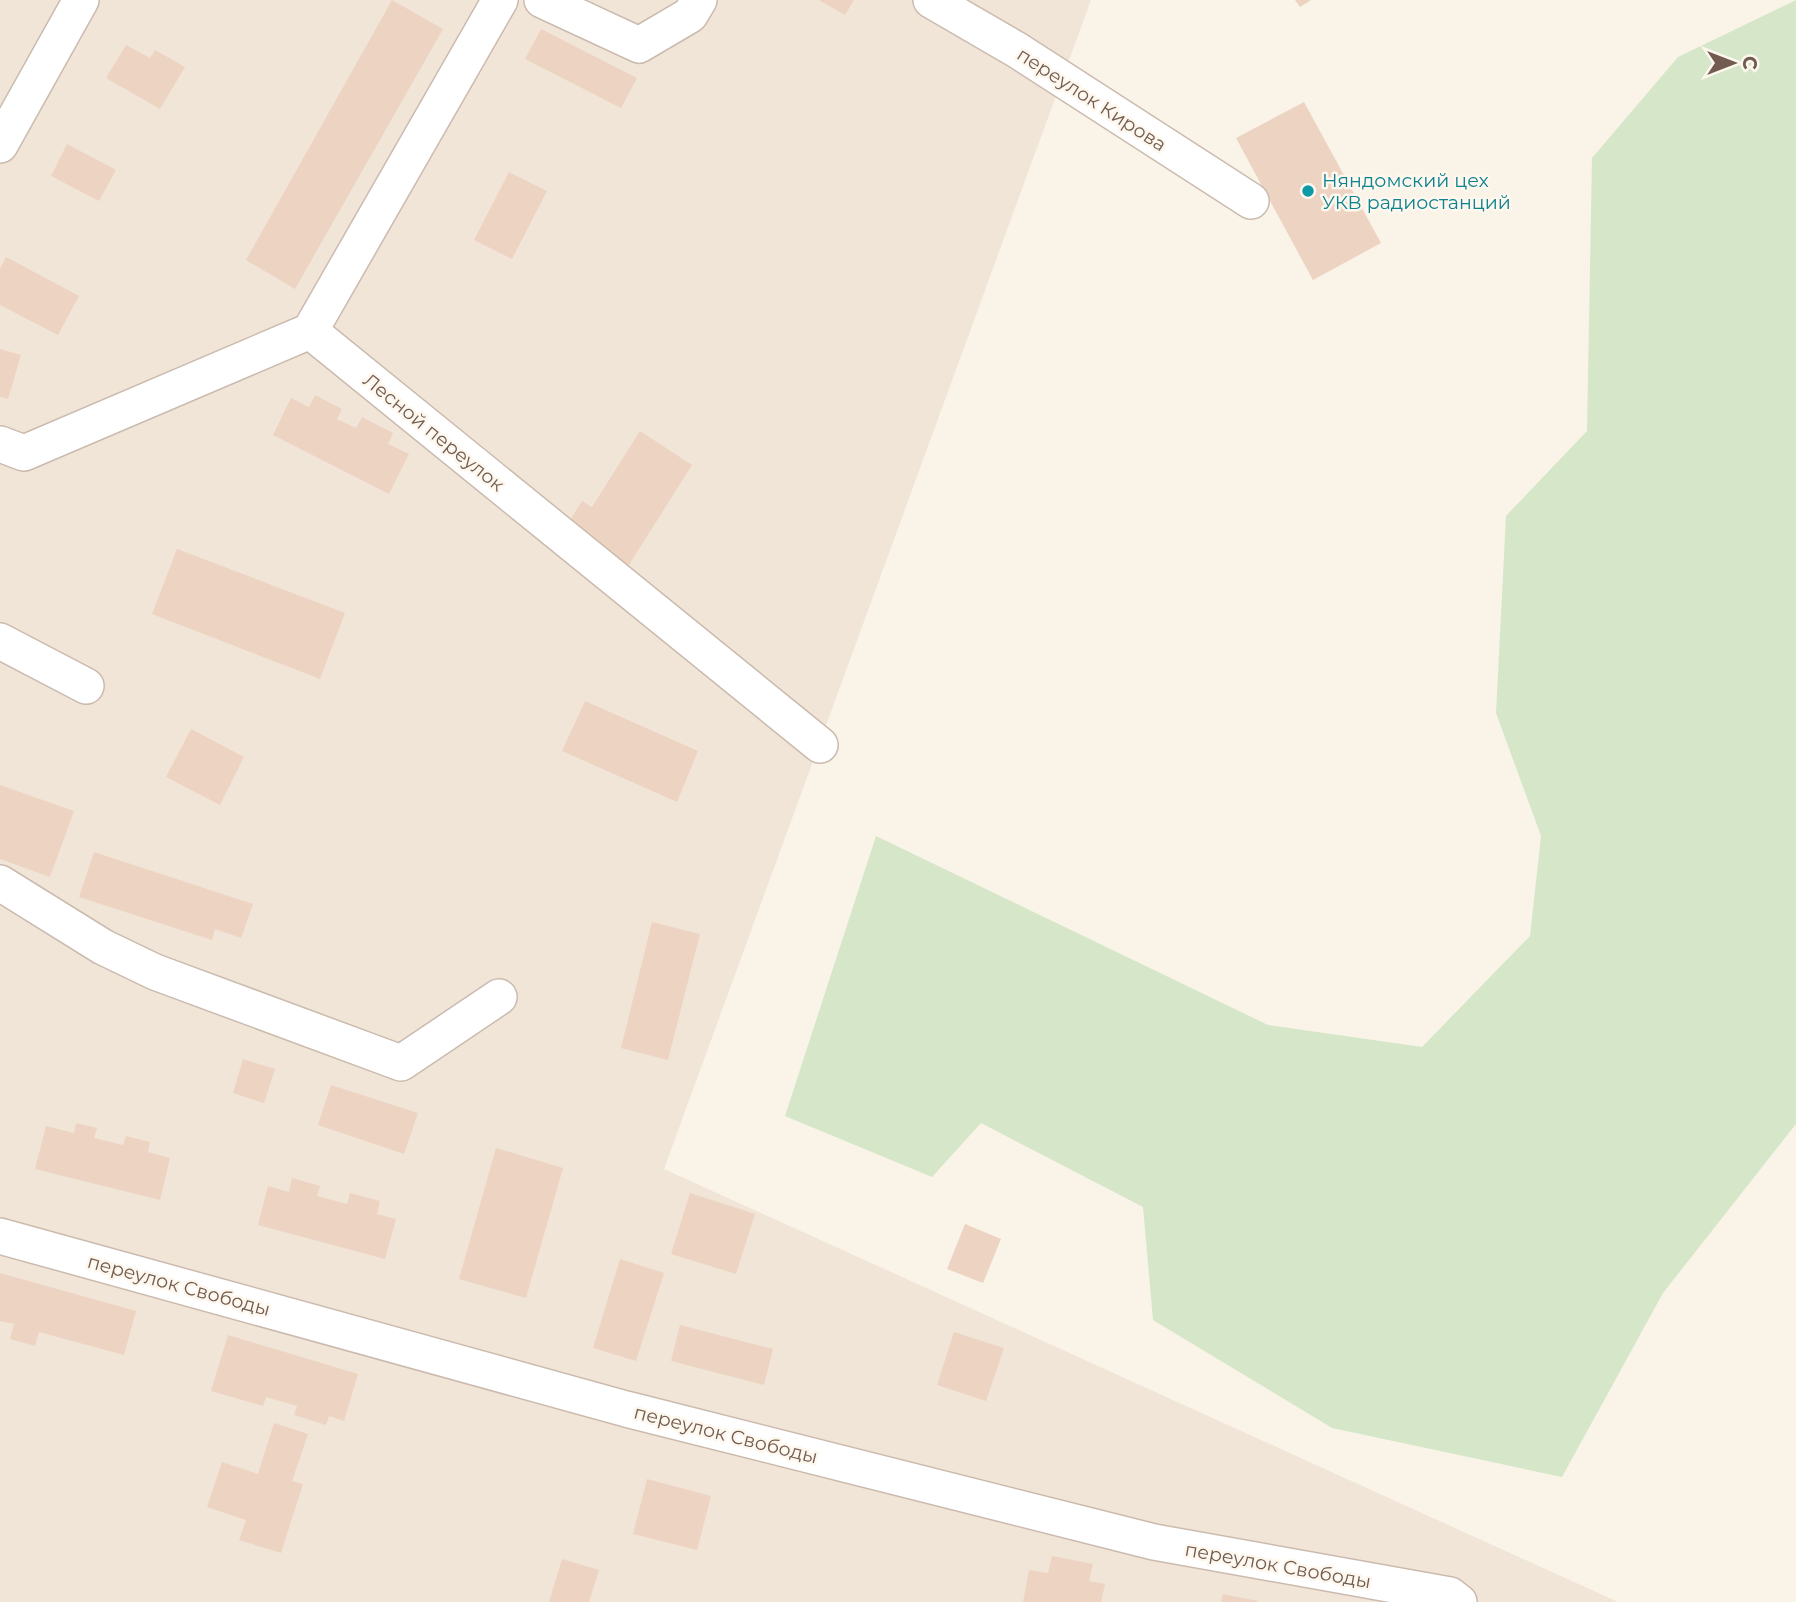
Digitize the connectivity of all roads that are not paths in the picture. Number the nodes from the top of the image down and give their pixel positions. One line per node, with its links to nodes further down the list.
1 (81, 0): 6 (street)
2 (500, 0): 8 (street)
3 (542, 0): 4 (street)
4 (699, 0)
5 (931, 0): 7 (street, переулок Кирова)
6 (0, 145)
7 (1251, 201)
8 (310, 331): 9 (street); 12 (street, Лесной переулок)
9 (0, 444)
10 (0, 641): 11 (street)
11 (86, 686)
12 (820, 745)
13 (0, 883): 14 (street)
14 (499, 997)
15 (0, 1236): 16 (street, переулок Свободы)
16 (1459, 1602)

